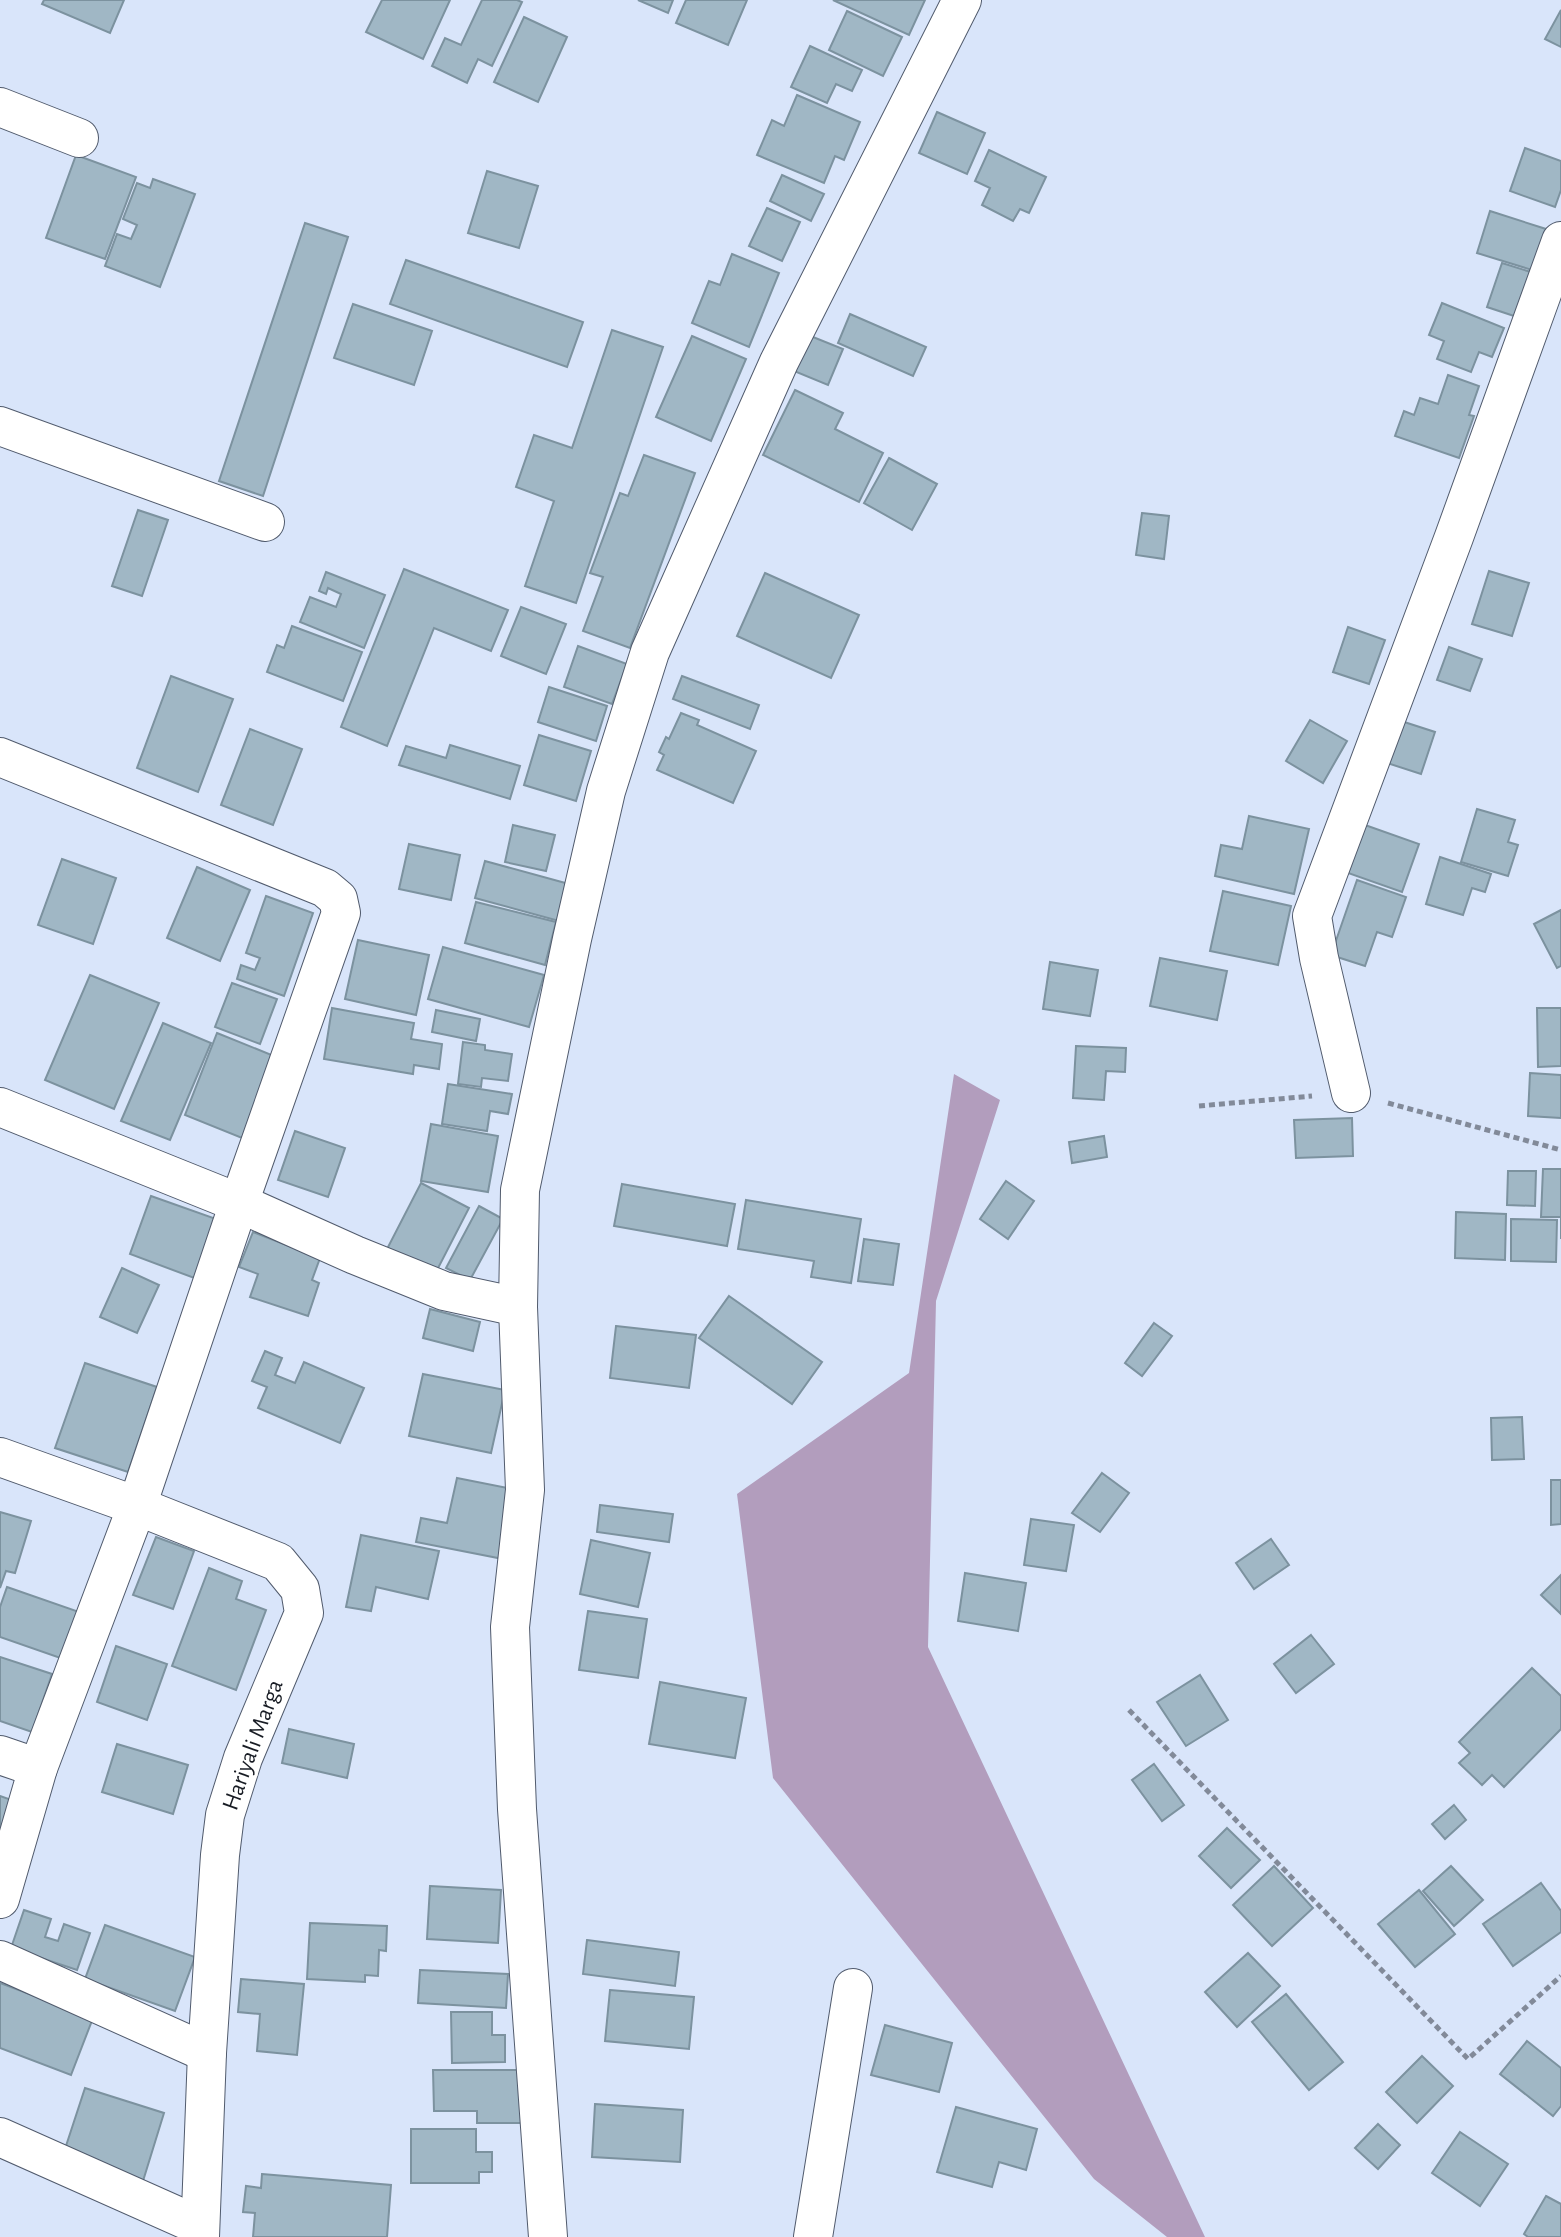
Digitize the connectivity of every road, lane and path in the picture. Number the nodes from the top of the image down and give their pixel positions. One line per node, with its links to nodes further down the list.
1 (962, 0): 11 (street)
2 (0, 107): 3 (street)
3 (79, 138)
4 (1561, 241): 8 (street)
5 (0, 426): 6 (street)
6 (265, 522)
7 (0, 757): 10 (street)
8 (1351, 1093)
9 (0, 1107): 10 (street)
10 (239, 1203): 11 (street); 13 (street)
11 (518, 1307): 24 (street)
12 (0, 1457): 13 (street, Hariyali Marga)
13 (137, 1506): 16 (street); 21 (street, Hariyali Marga)
14 (1129, 1710): 19 (path)
15 (0, 1755): 16 (street)
16 (38, 1768): 17 (street)
17 (0, 1899)
18 (0, 1960): 21 (street)
19 (1561, 1976)
20 (853, 1988): 25 (street)
21 (207, 2053): 23 (street, Hariyali Marga)
22 (0, 2137): 23 (street)
23 (200, 2231)
24 (548, 2237)
25 (813, 2237)

